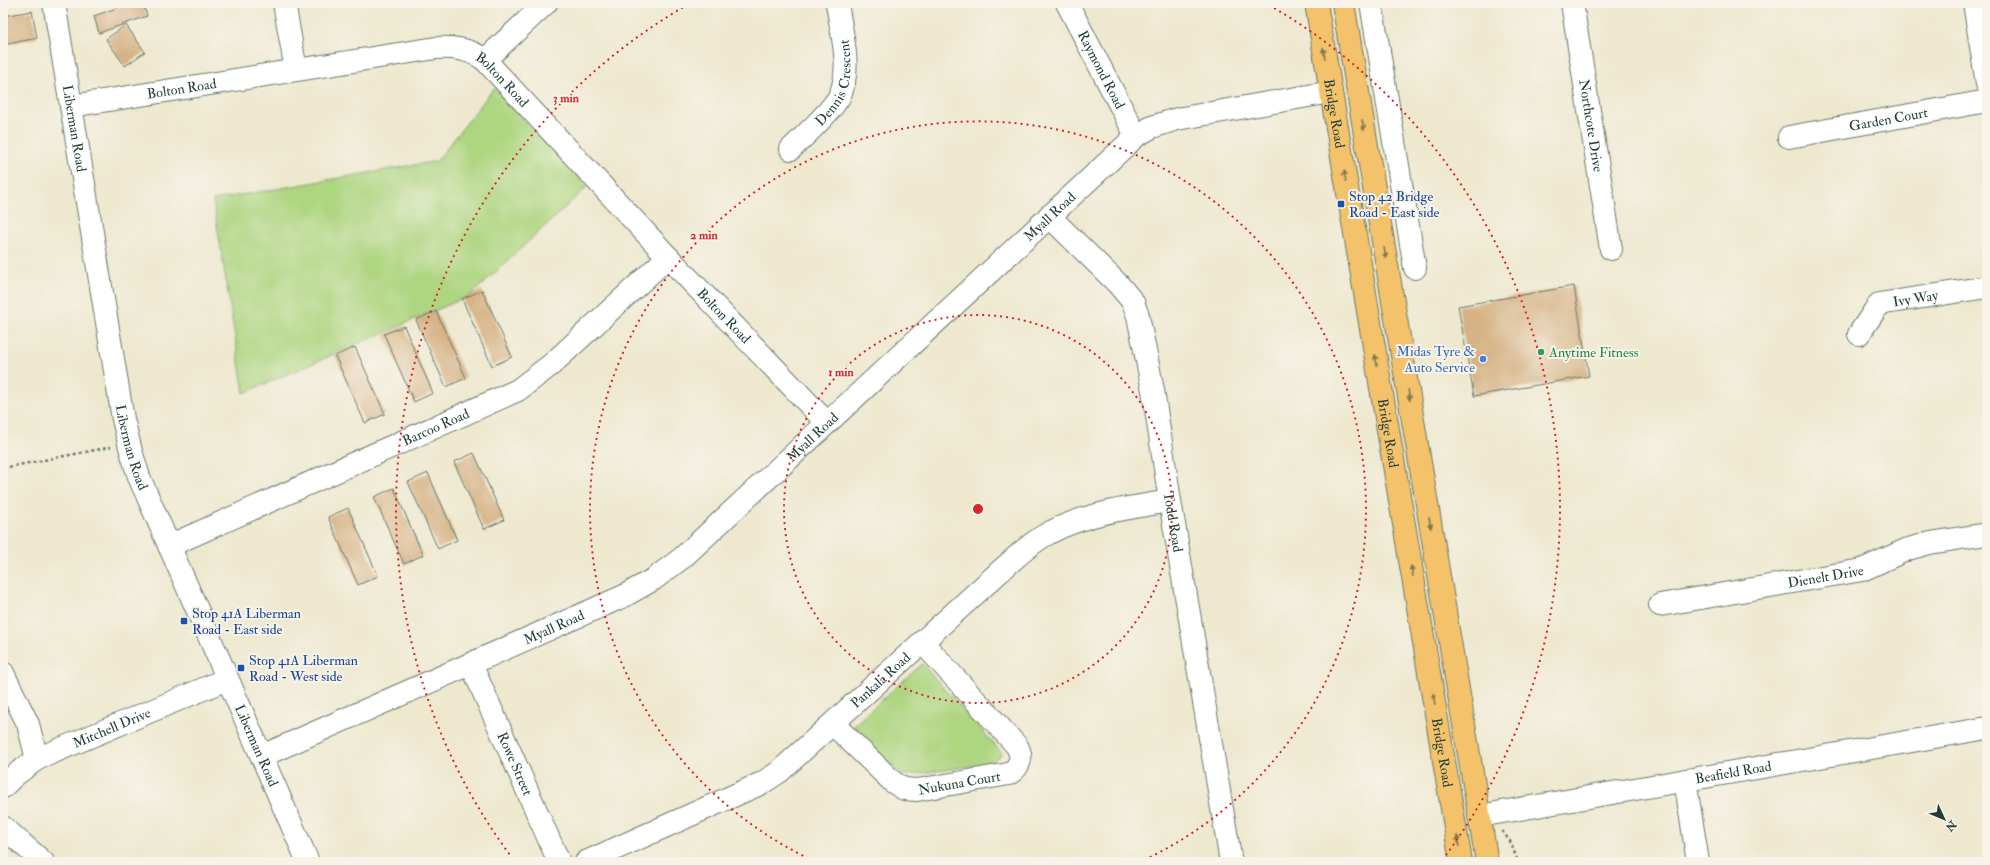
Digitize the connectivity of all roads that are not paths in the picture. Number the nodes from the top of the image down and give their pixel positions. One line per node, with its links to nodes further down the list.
1 (54, 3): 17 (street, Liberman Road)
2 (284, 3): 12 (street)
3 (546, 3): 11 (street)
4 (837, 3): 20 (street, Dennis Crescent)
5 (1067, 3): 18 (street, Raymond Road)
6 (1316, 3): 15 (main road, Bridge Road, one-way to 6)
7 (1343, 3): 14 (main road, Bridge Road)
8 (1371, 3): 24 (street)
9 (1572, 3): 22 (street, Northcote Drive)
10 (1974, 3): 13 (street)
11 (485, 60): 12 (street, Bolton Road); 23 (street, Bolton Road)
12 (296, 70): 17 (street, Bolton Road)
13 (1987, 84)
14 (1357, 86): 15 (main road); 42 (main road, Bridge Road, one-way to 42)
15 (1331, 92): 18 (street, Myall Road); 43 (main road, Bridge Road, one-way to 15)
16 (1987, 101): 19 (street, Garden Court)
17 (71, 106): 30 (street, Liberman Road)
18 (1136, 136): 21 (street, Myall Road)
19 (1790, 137)
20 (791, 149)
21 (1049, 216): 27 (street, Myall Road); 28 (street, Todd Road)
22 (1611, 249)
23 (668, 257): 27 (street, Bolton Road); 30 (street, Barcoo Road)
24 (1415, 268)
25 (1987, 286): 26 (street, Ivy Way)
26 (1859, 334)
27 (826, 422): 33 (street, Myall Road)
28 (1170, 501): 32 (street, Pankala Road); 49 (street, Todd Road)
29 (1987, 534): 31 (street, Dienelt Drive)
30 (169, 546): 35 (street, Liberman Road)
31 (1660, 605)
32 (923, 643): 36 (street, Pankala Road); 36 (street, Nukuna Court)
33 (471, 664): 38 (street, Myall Road); 47 (street, Rowe Street)
34 (3, 673): 39 (street)
35 (227, 679): 38 (street, Liberman Road); 39 (street, Mitchell Drive)
36 (834, 724): 48 (street, Pankala Road)
37 (1987, 728): 40 (street, Beafield Road)
38 (262, 756): 46 (street, Liberman Road)
39 (37, 759): 41 (street, Mitchell Drive)
40 (1685, 780): 42 (street, Beafield Road); 52 (street)
41 (3, 787)
42 (1479, 816): 43 (main road); 51 (main road, Bridge Road)
43 (1454, 820): 50 (main road, Bridge Road, one-way to 43)
44 (3, 827): 45 (street)
45 (43, 862)
46 (308, 862)
47 (559, 862)
48 (586, 862)
49 (1231, 862)
50 (1461, 862)
51 (1487, 862)
52 (1698, 862)

